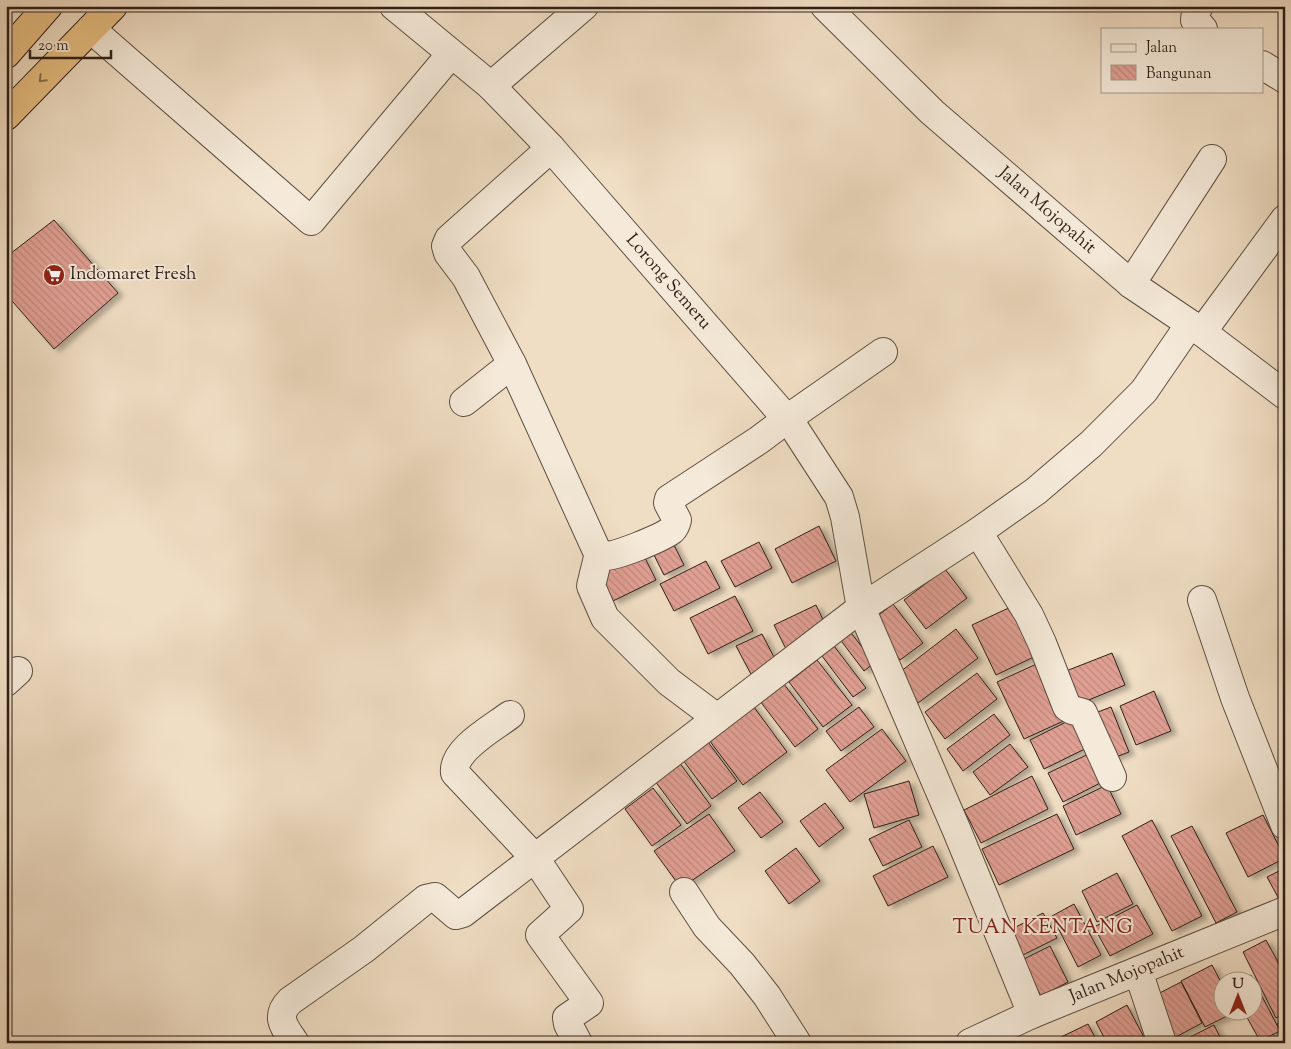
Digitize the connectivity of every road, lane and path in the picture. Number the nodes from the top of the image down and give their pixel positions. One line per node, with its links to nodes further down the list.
1 (48, 6): 9 (highway)
2 (113, 6): 8 (highway)
3 (394, 6): 10 (street, Lorong Semeru)
4 (584, 6): 13 (street)
5 (826, 6): 18 (street, Jalan Mojopahit)
6 (1199, 6): 7 (street)
7 (1202, 28)
8 (91, 29): 10 (street); 14 (highway, one-way to 14)
9 (6, 54)
10 (452, 54): 13 (street, Lorong Semeru)
11 (1264, 66): 12 (street)
12 (1285, 79)
13 (491, 86): 15 (street, Lorong Semeru)
14 (10, 105)
15 (551, 148): 21 (street); 24 (street, Lorong Semeru)
16 (1212, 159): 18 (street)
17 (1285, 219): 19 (street)
18 (1131, 284): 19 (street, Jalan Mojopahit)
19 (1196, 328): 22 (street, Jalan Mojopahit); 25 (street)
20 (883, 352): 24 (street)
21 (512, 364): 23 (street); 26 (street)
22 (1285, 395)
23 (464, 402)
24 (787, 419): 26 (street); 28 (street, Lorong Semeru)
25 (978, 532): 28 (street); 31 (street)
26 (599, 554): 30 (street)
27 (1202, 600): 32 (street)
28 (861, 608): 30 (street); 37 (street, Lorong Semeru)
29 (510, 715): 33 (street)
30 (717, 718): 33 (street)
31 (1112, 778)
32 (1285, 825)
33 (535, 858): 38 (street); 39 (street)
34 (684, 892): 40 (street)
35 (1285, 911): 36 (street, Jalan Mojopahit)
36 (1138, 971): 37 (street, Jalan Mojopahit); 42 (street)
37 (1032, 1014): 41 (street, Jalan Mojopahit)
38 (295, 1043)
39 (578, 1043)
40 (797, 1043)
41 (970, 1043)
42 (1162, 1043)

